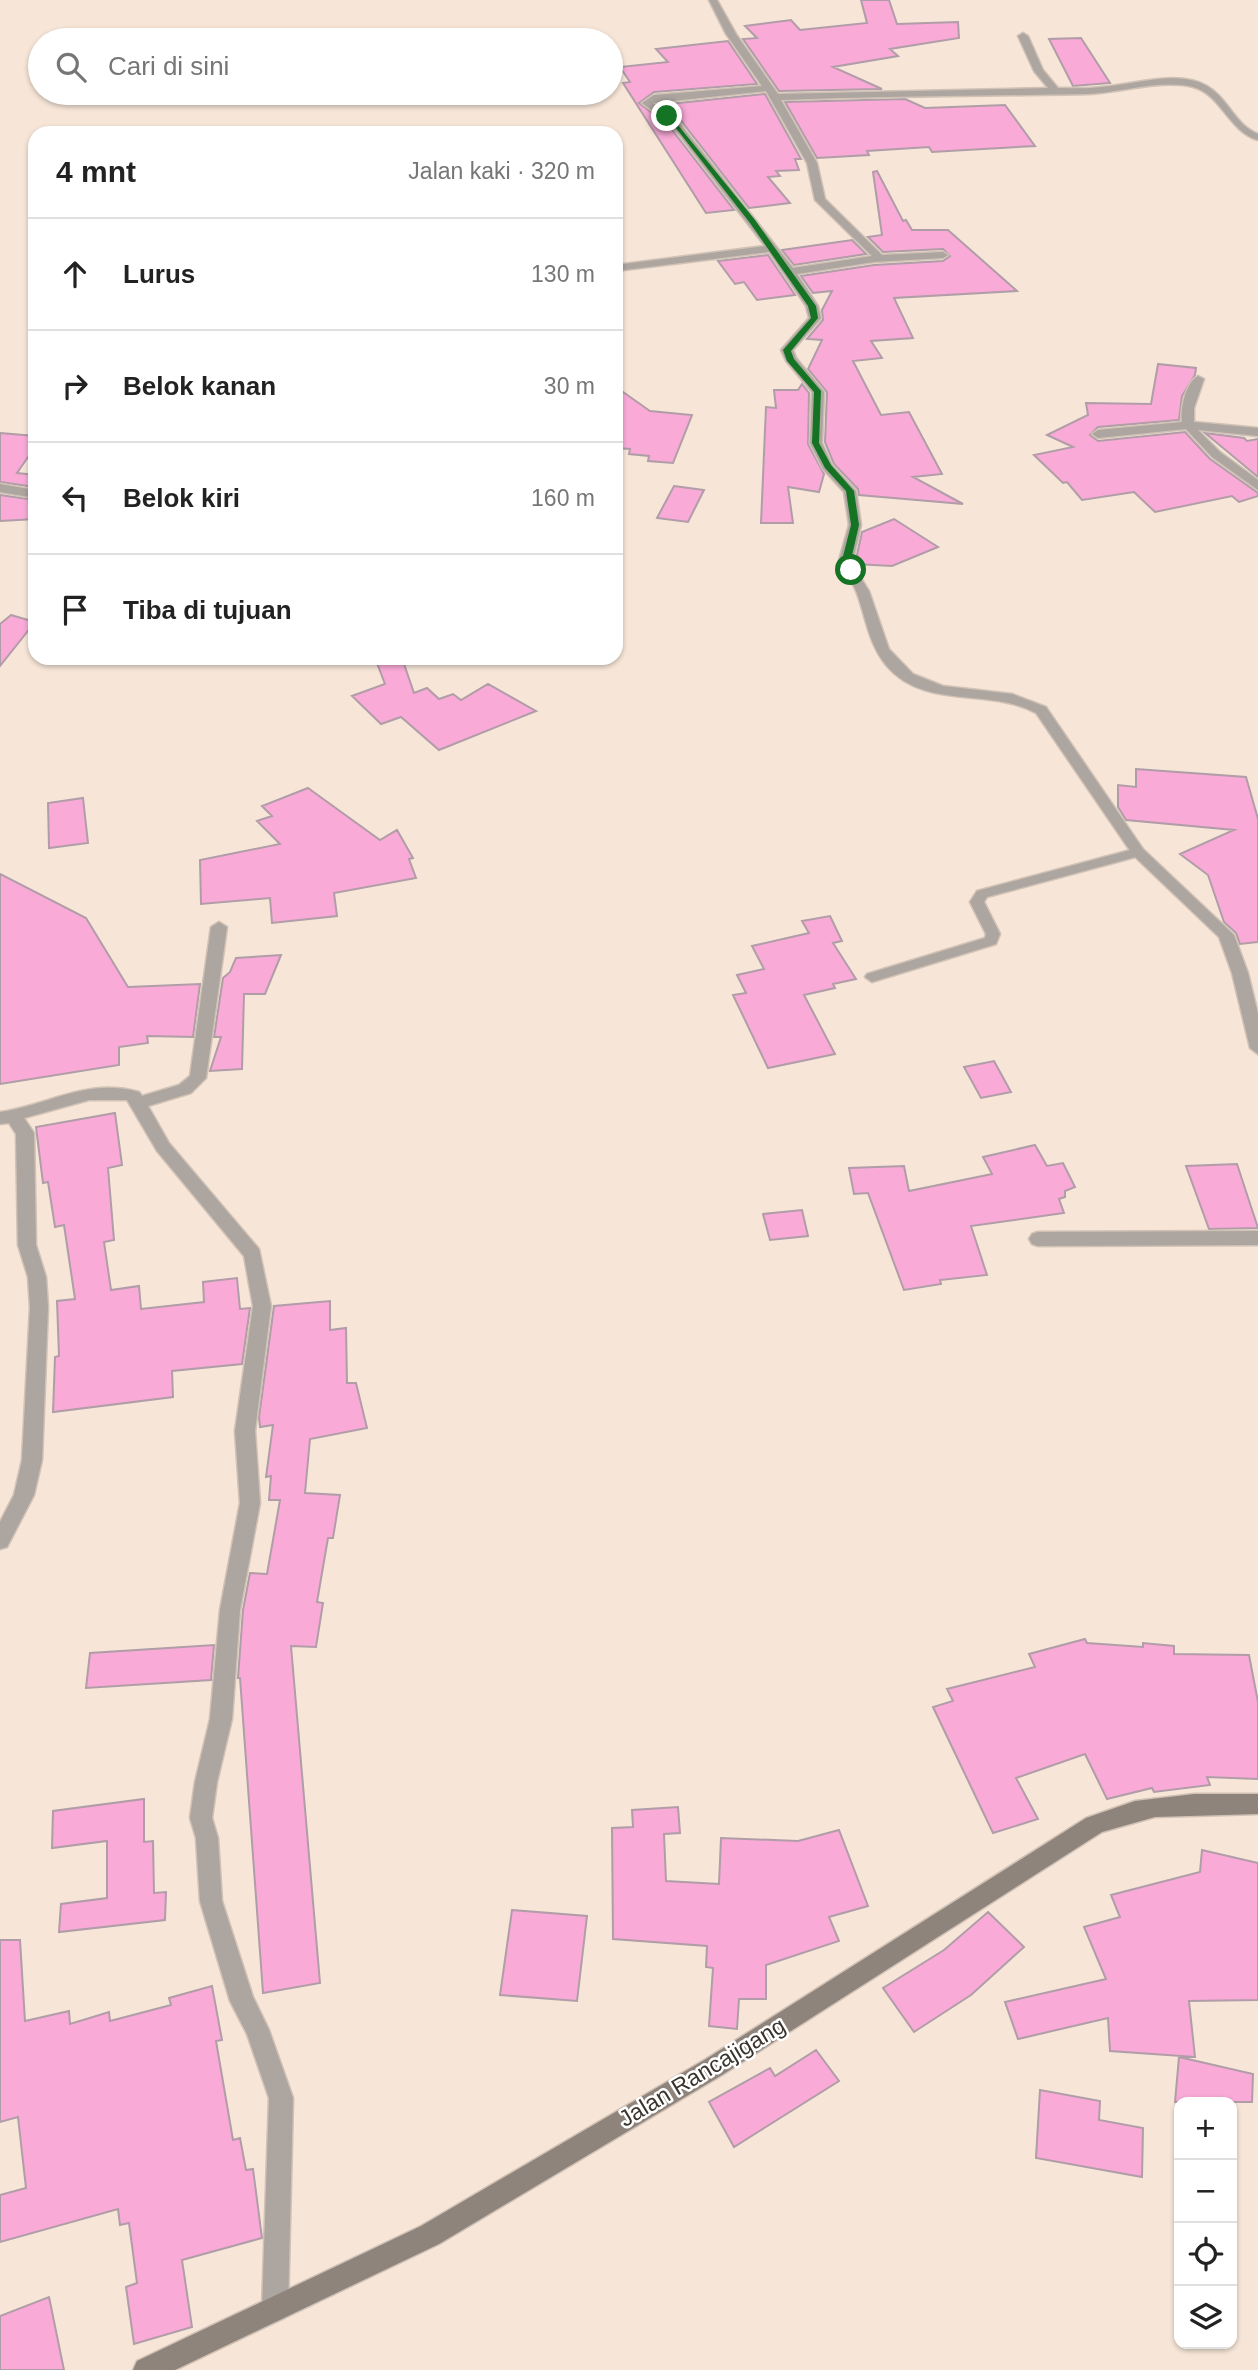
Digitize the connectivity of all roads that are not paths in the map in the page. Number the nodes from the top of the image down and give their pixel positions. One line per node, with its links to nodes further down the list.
1 (713, 0): 4 (street)
2 (1023, 36): 3 (street)
3 (1054, 90): 4 (street); 5 (street)
4 (773, 92): 6 (street); 8 (street)
5 (1258, 137)
6 (772, 248): 9 (street); 10 (street)
7 (943, 255): 8 (street)
8 (880, 258): 10 (street)
9 (623, 267)
10 (790, 272): 18 (street)
11 (1198, 379): 12 (street)
12 (1189, 425): 13 (street); 14 (street); 15 (street)
13 (1258, 432)
14 (1098, 434)
15 (1258, 486)
16 (0, 488): 17 (street)
17 (28, 493)
18 (1138, 852): 20 (lane); 21 (street)
19 (219, 927): 22 (street)
20 (872, 977)
21 (1258, 1048)
22 (139, 1103): 23 (street); 28 (street)
23 (7, 1117): 26 (street)
24 (1258, 1238): 25 (street)
25 (1038, 1239)
26 (0, 1541)
27 (1258, 1804): 28 (main road, Jalan Rancajigang)
28 (275, 2309): 29 (main road, Jalan Rancajigang)
29 (146, 2370)

